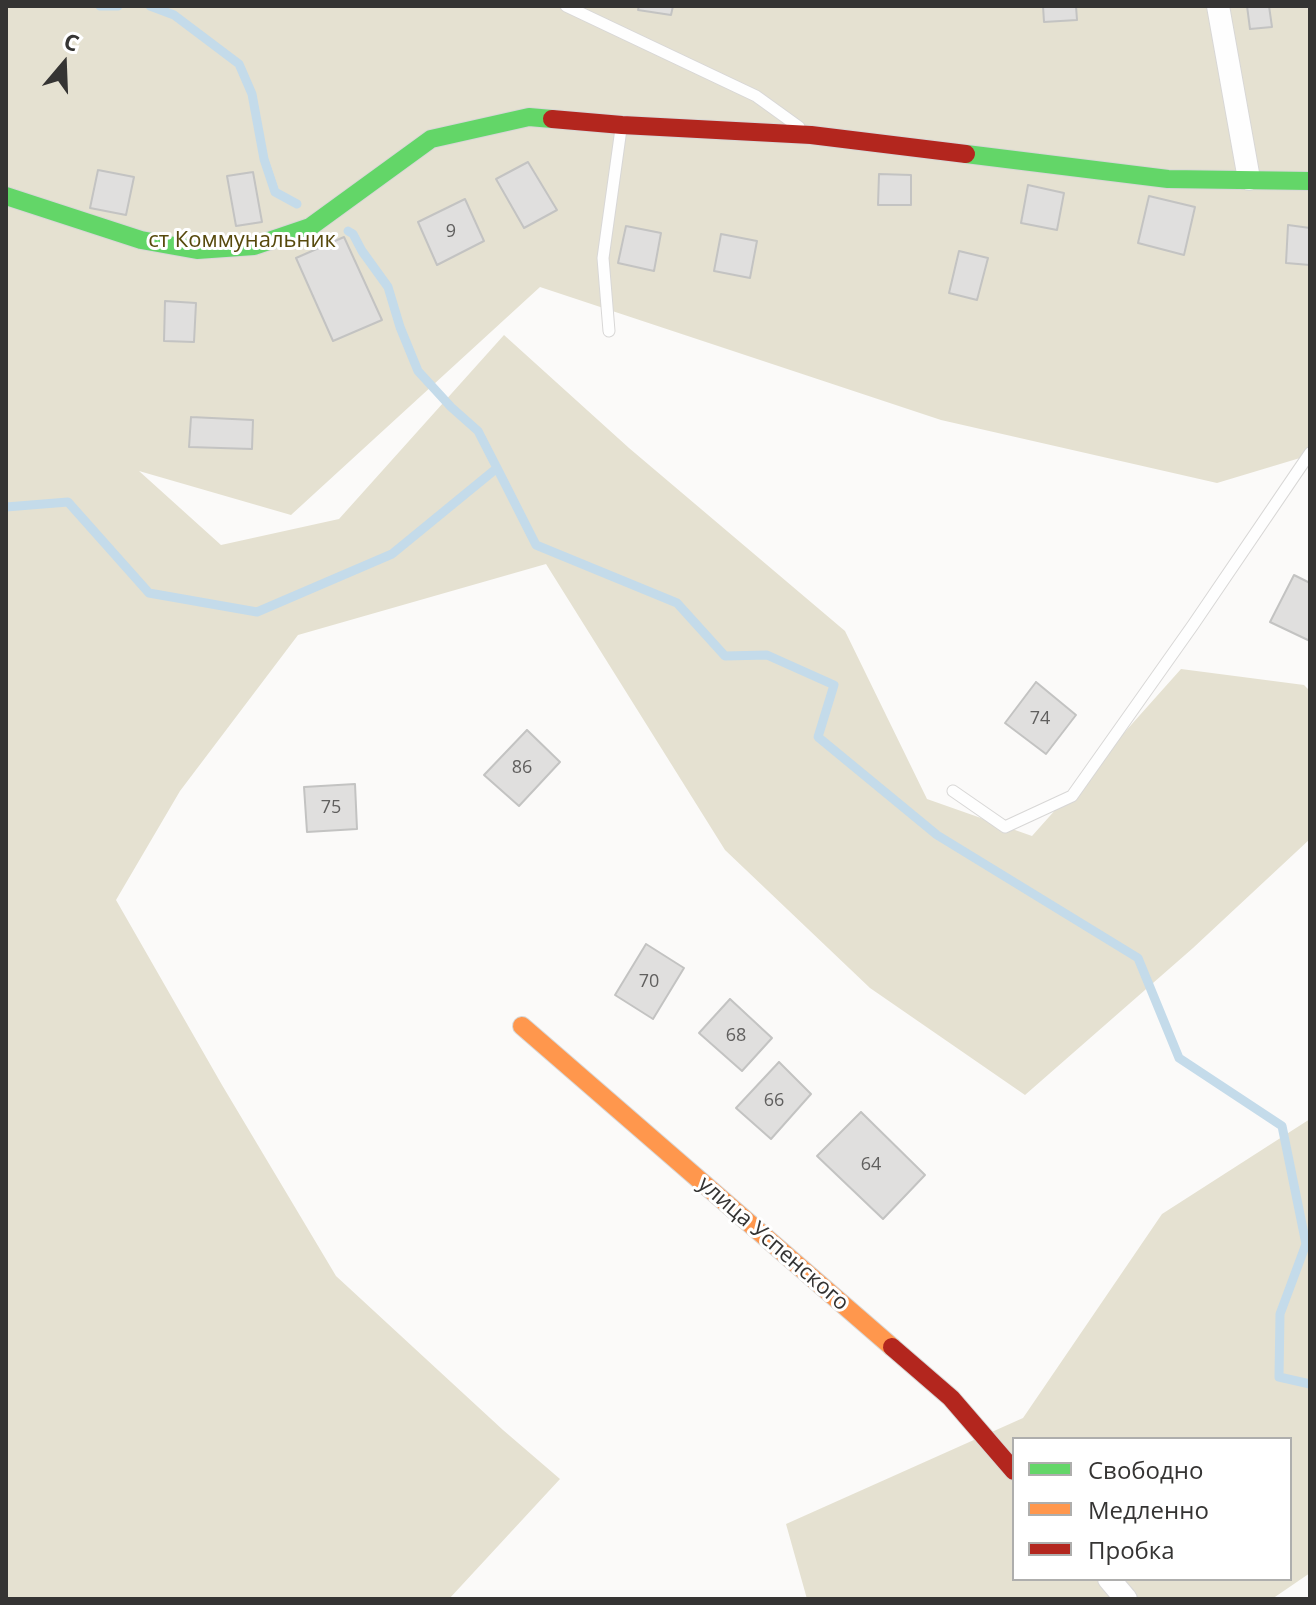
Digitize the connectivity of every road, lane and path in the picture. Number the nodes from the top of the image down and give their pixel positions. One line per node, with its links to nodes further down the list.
1 (566, 6): 4 (lane)
2 (1218, 6): 5 (street)
3 (622, 125): 4 (street); 7 (street); 8 (lane)
4 (811, 135): 5 (street)
5 (1249, 179): 6 (street)
6 (1310, 181)
7 (6, 196)
8 (609, 331)
9 (1310, 453): 10 (lane)
10 (953, 791)
11 (522, 1026): 12 (street, улица Успенского)
12 (1012, 1469)
13 (1111, 1581): 14 (street)
14 (1126, 1599)

